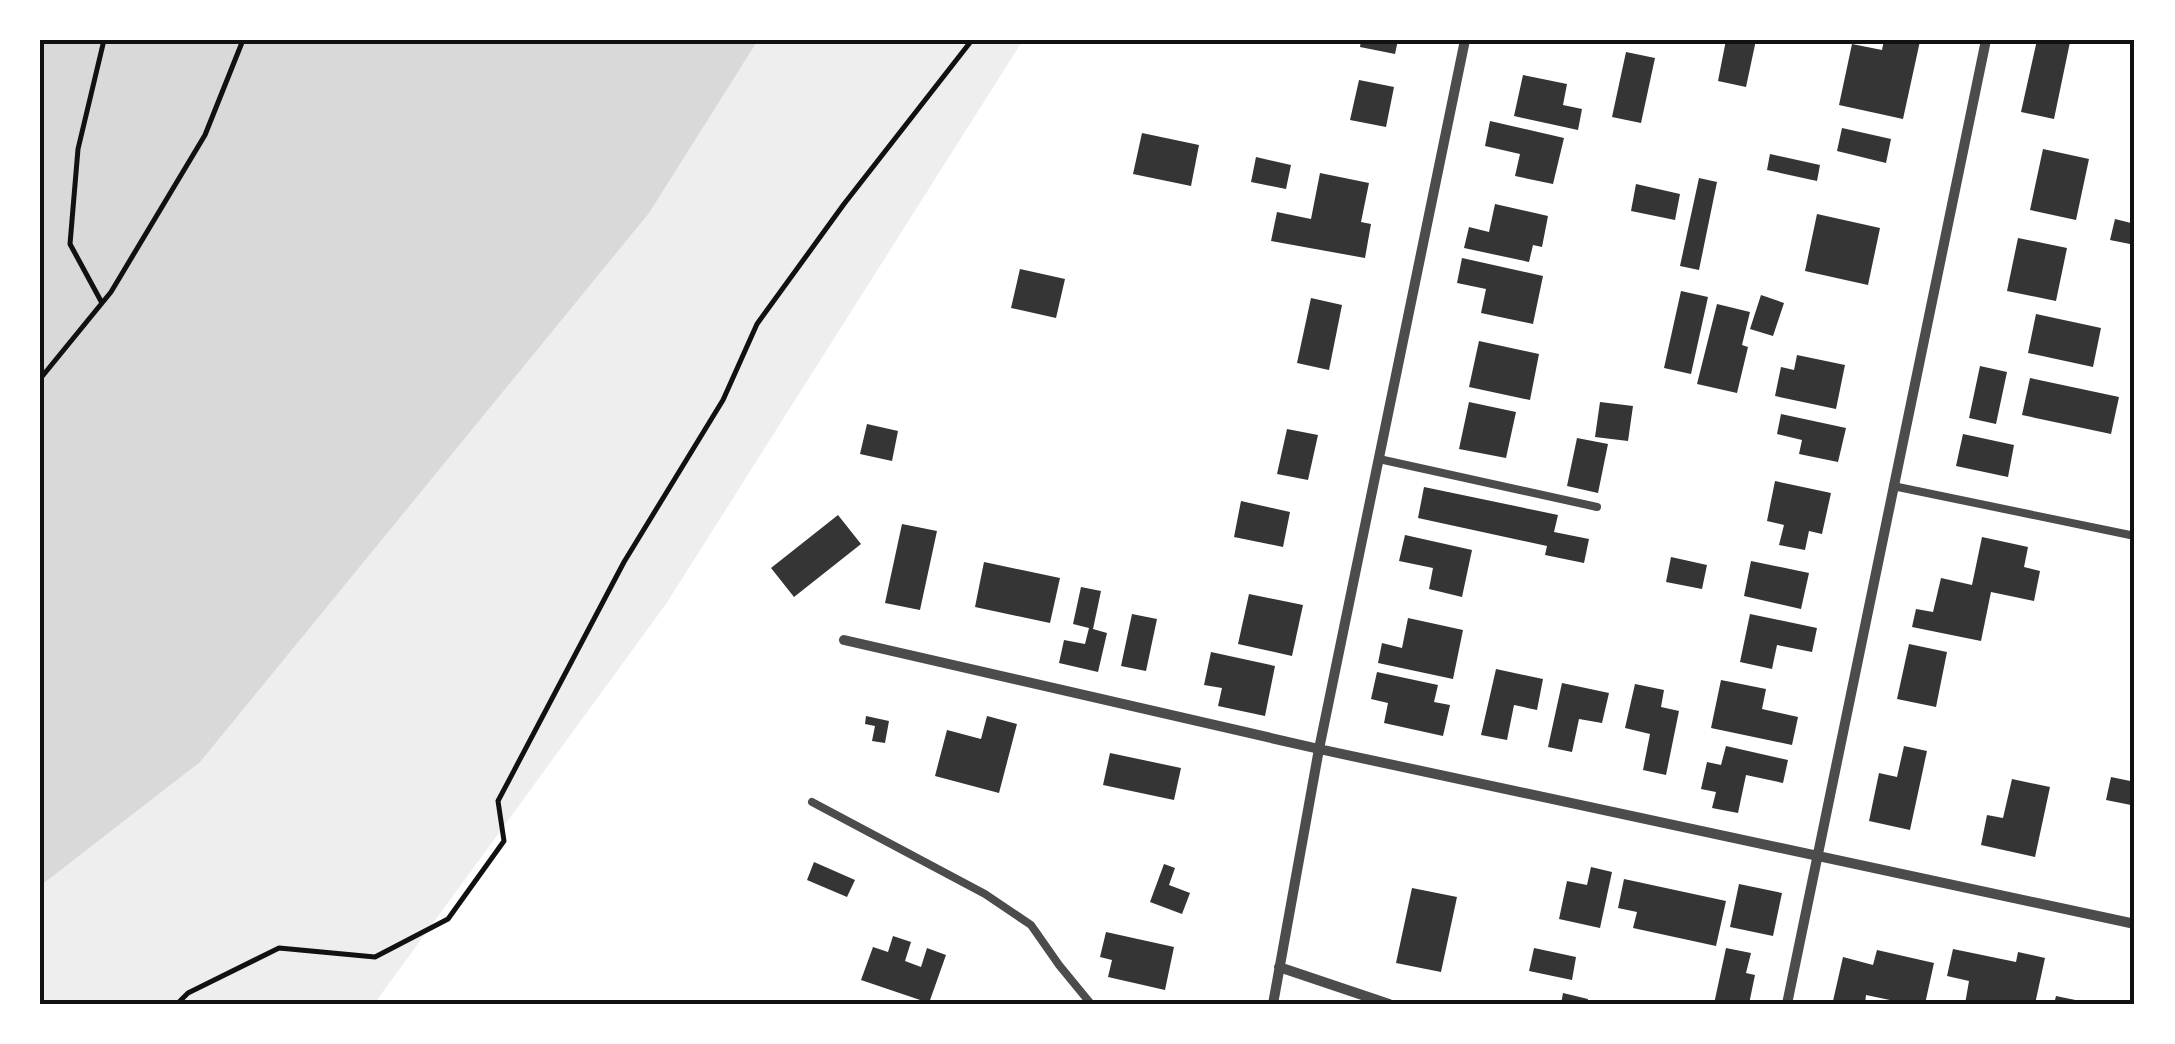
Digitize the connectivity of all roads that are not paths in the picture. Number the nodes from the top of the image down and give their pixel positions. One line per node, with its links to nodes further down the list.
1 (1465, 40): 3 (street)
2 (1986, 40): 4 (street)
3 (1379, 459): 5 (lane); 8 (street)
4 (1893, 486): 6 (lane); 10 (street)
5 (1597, 507)
6 (2135, 536)
7 (844, 640): 8 (street)
8 (1319, 749): 10 (street); 12 (street)
9 (812, 802): 13 (lane)
10 (1816, 856): 11 (street); 16 (street)
11 (2135, 924)
12 (1279, 967): 14 (street); 15 (street)
13 (1091, 1004)
14 (1273, 1004)
15 (1390, 1004)
16 (1787, 1004)

